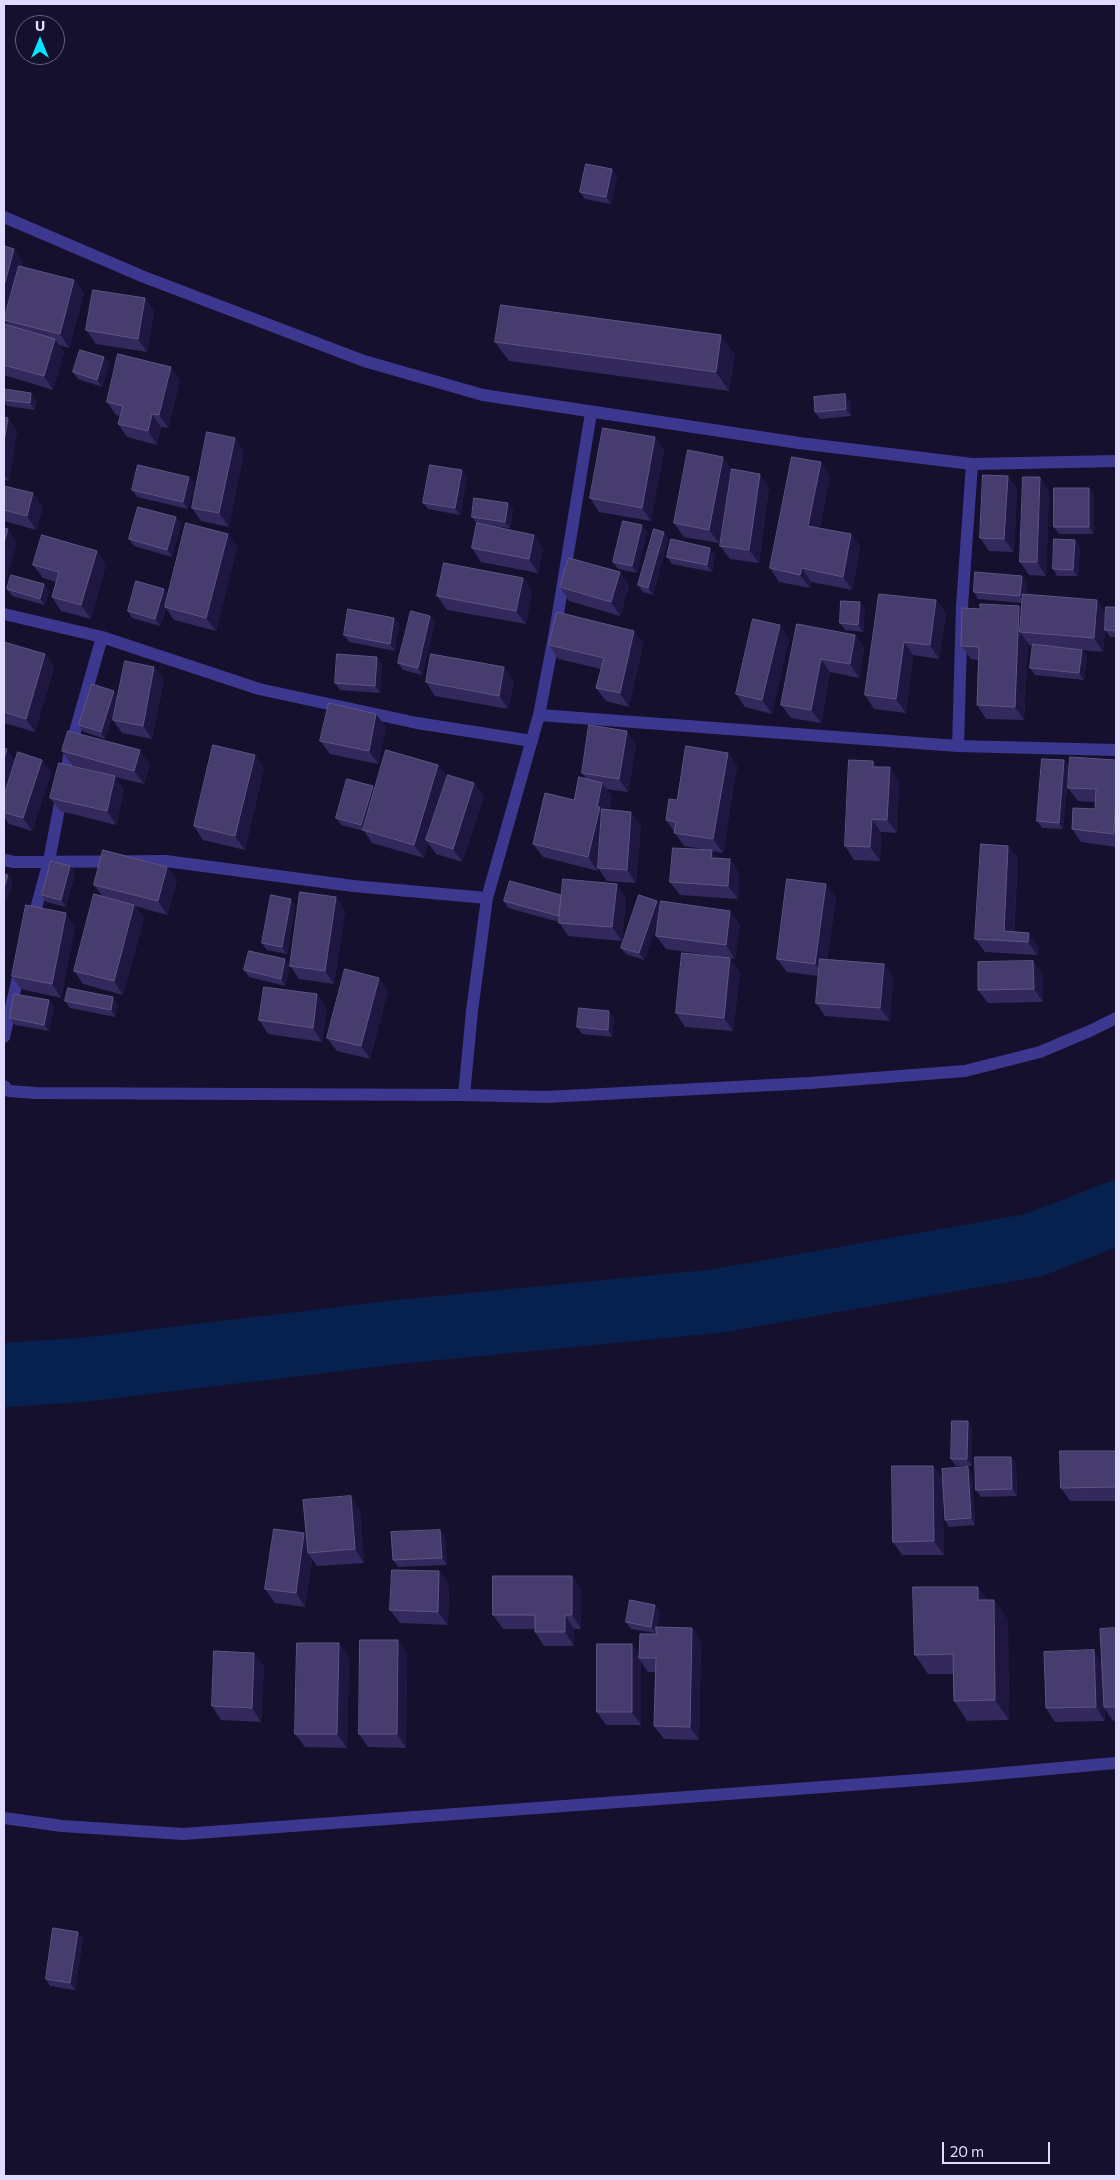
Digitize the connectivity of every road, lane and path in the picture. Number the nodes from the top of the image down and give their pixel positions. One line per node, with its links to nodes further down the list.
1 (4, 217): 2 (street)
2 (591, 413): 4 (street); 7 (street)
3 (1116, 461): 4 (street)
4 (972, 464): 9 (street)
5 (4, 614): 6 (street)
6 (102, 637): 8 (street); 12 (street)
7 (539, 715): 8 (street); 9 (street)
8 (532, 740): 13 (street)
9 (958, 746): 10 (street)
10 (1116, 750)
11 (4, 860): 12 (street)
12 (49, 861): 13 (street); 14 (street)
13 (487, 898): 19 (street)
14 (30, 931)
15 (23, 960): 17 (street)
16 (1116, 1018): 19 (street)
17 (4, 1037)
18 (4, 1086): 19 (street)
19 (464, 1095)
20 (1116, 1763): 21 (street)
21 (4, 1818)

